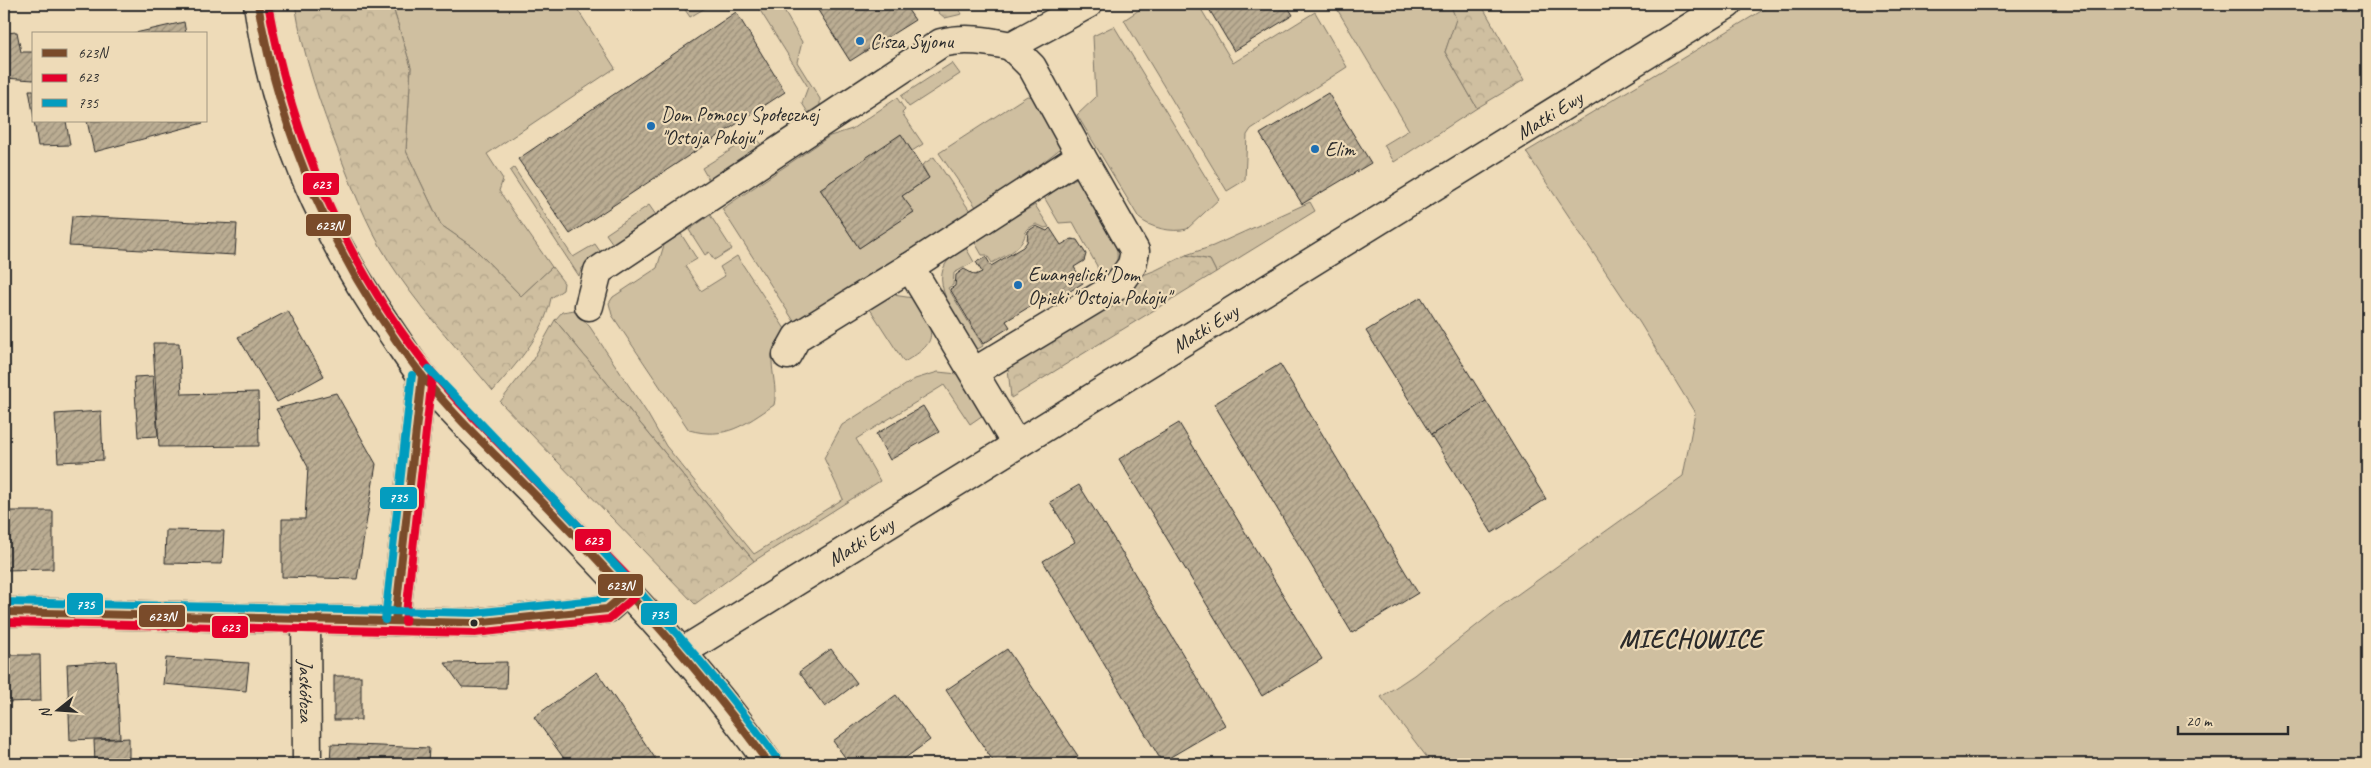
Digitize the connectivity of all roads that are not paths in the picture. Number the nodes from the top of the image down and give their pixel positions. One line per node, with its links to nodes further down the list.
1 (258, 4): 10 (street)
2 (1088, 4): 4 (street)
3 (1728, 4): 11 (street, Matki Ewy)
4 (1011, 46): 5 (street); 7 (street)
5 (1081, 156): 6 (street); 9 (street)
6 (910, 267): 8 (street); 9 (street)
7 (588, 306)
8 (787, 355)
9 (974, 372): 11 (street)
10 (422, 376): 12 (street); 15 (street)
11 (1016, 444): 16 (street, Matki Ewy)
12 (628, 591): 15 (street); 16 (street)
13 (4, 612): 14 (street)
14 (306, 619): 15 (street); 17 (street, Jaskółcza)
15 (395, 621)
16 (682, 652): 18 (street)
17 (307, 764)
18 (769, 764)

